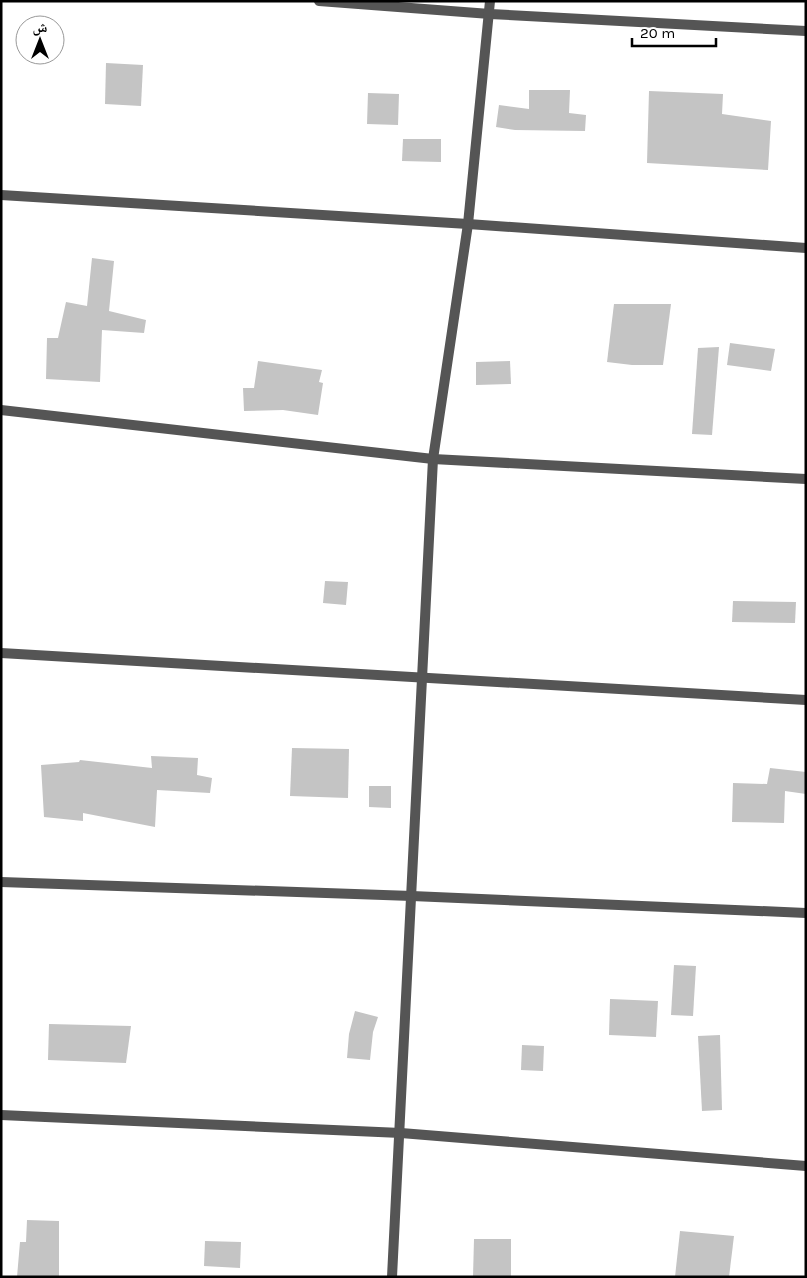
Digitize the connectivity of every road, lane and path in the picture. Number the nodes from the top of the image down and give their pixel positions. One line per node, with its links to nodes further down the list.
1 (319, 1): 3 (street)
2 (490, 1): 3 (street)
3 (490, 14): 4 (street); 6 (street)
4 (806, 31)
5 (1, 194): 6 (street)
6 (468, 224): 7 (street); 9 (street)
7 (806, 248)
8 (1, 410): 9 (street)
9 (433, 459): 10 (street); 12 (street)
10 (806, 478)
11 (1, 653): 12 (street)
12 (422, 678): 13 (street); 15 (street)
13 (806, 700)
14 (1, 882): 15 (street)
15 (412, 896): 16 (street); 18 (street)
16 (806, 913)
17 (1, 1115): 18 (street)
18 (401, 1133): 19 (street); 20 (street)
19 (806, 1166)
20 (392, 1277)

